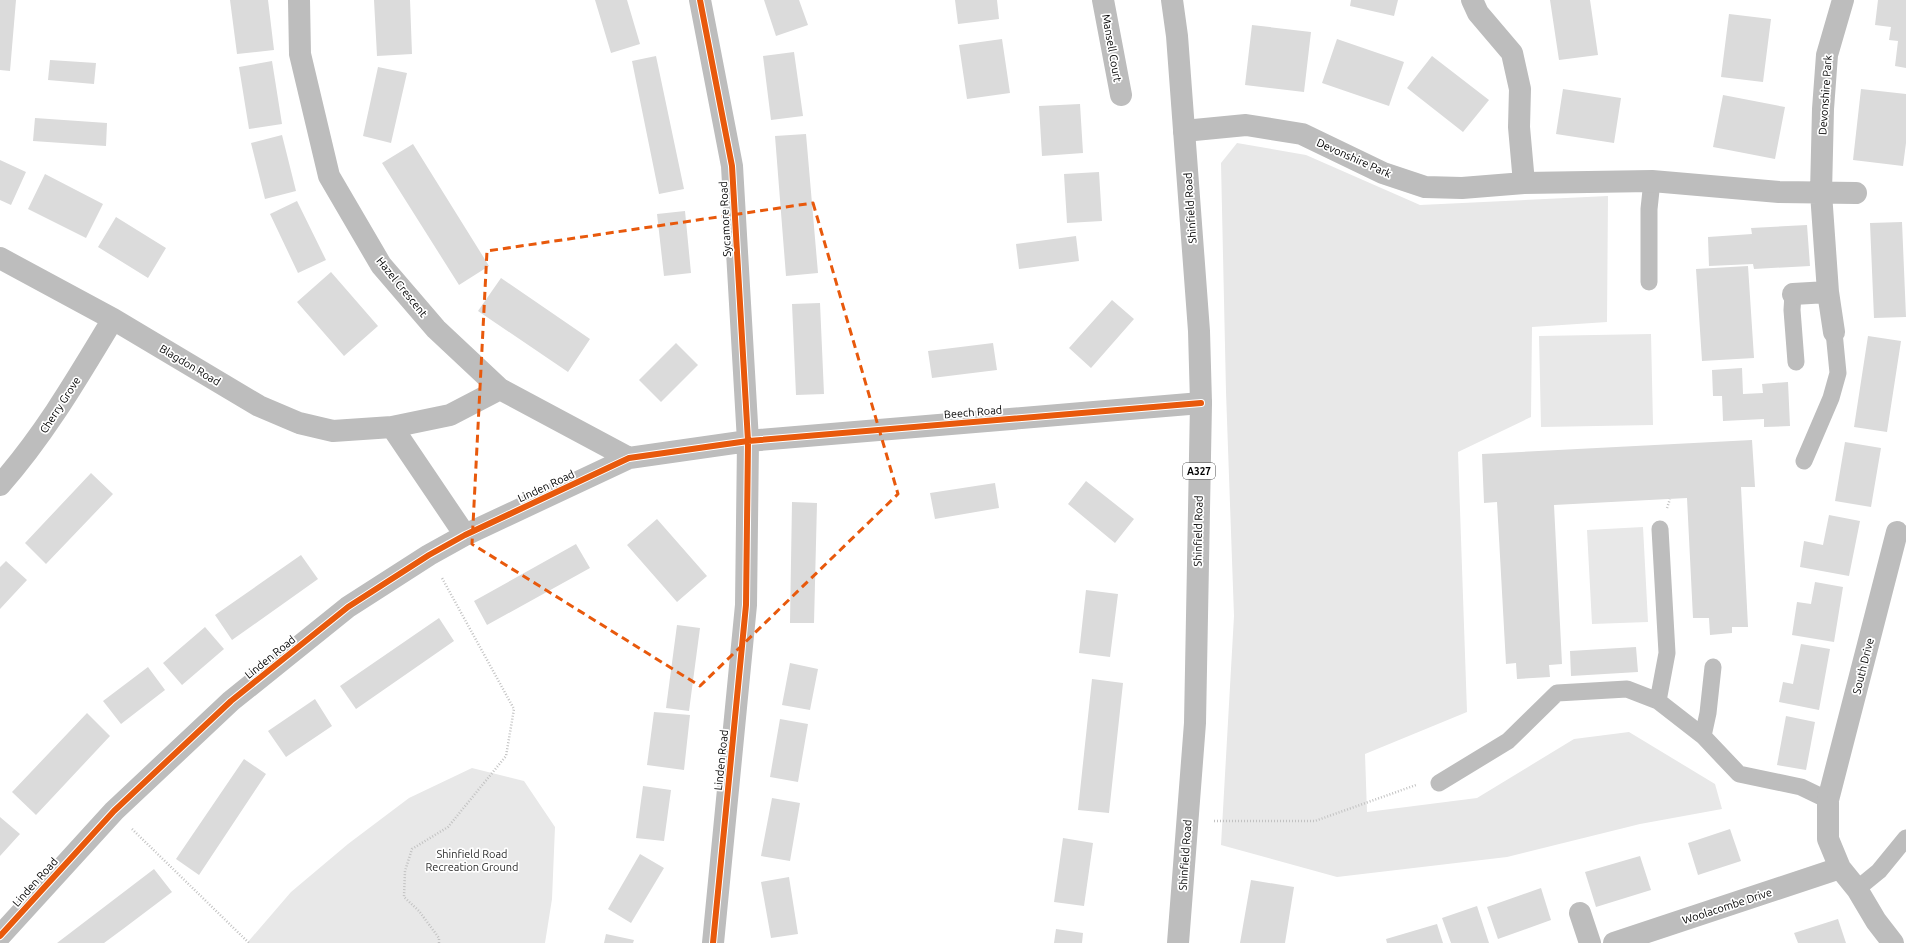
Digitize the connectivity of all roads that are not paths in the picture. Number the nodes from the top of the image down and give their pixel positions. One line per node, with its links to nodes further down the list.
1 (299, 0): 20 (street, Hazel Crescent)
2 (700, 0): 23 (street, Sycamore Road)
3 (1103, 0): 7 (street, Mansell Court)
4 (1172, 0): 8 (street, Shinfield Road / A327)
5 (1472, 0): 10 (street)
6 (1843, 0): 11 (street, Devonshire Park)
7 (1121, 95)
8 (1184, 131): 10 (street, Devonshire Park); 21 (street, Shinfield Road / A327)
9 (1652, 181): 10 (street, Devonshire Park); 11 (street, Devonshire Park); 14 (lane)
10 (1524, 183)
11 (1821, 193): 12 (street, Devonshire Park); 15 (street, Devonshire Park)
12 (1856, 193)
13 (0, 258): 17 (street, Blagdon Road)
14 (1649, 282)
15 (1828, 292): 16 (street); 18 (street, Devonshire Park)
16 (1793, 294): 19 (lane)
17 (113, 319): 22 (street, Blagdon Road); 26 (street, Cherry Grove)
18 (1834, 332): 25 (lane, Devonshire Park)
19 (1796, 362)
20 (500, 389): 22 (street, Blagdon Road); 24 (street, Hazel Crescent)
21 (1201, 403): 23 (street, Beech Road); 41 (street, Shinfield Road / A327)
22 (392, 427): 29 (street)
23 (748, 440): 24 (street, Linden Road); 40 (street, Linden Road)
24 (629, 458): 29 (street, Linden Road)
25 (1804, 461)
26 (0, 485)
27 (1660, 529): 31 (lane)
28 (1897, 532): 34 (street, South Drive)
29 (465, 535): 39 (street, Linden Road)
30 (1713, 667): 32 (lane)
31 (1658, 702): 32 (lane); 33 (lane)
32 (1704, 736): 34 (lane)
33 (1439, 784)
34 (1828, 800): 36 (street)
35 (1906, 838): 37 (lane)
36 (1840, 868): 37 (street); 43 (street, Woolacombe Drive)
37 (1857, 888): 44 (street)
38 (1580, 913): 42 (street)
39 (0, 936)
40 (713, 943)
41 (1178, 943)
42 (1590, 943)
43 (1614, 943)
44 (1893, 943)

